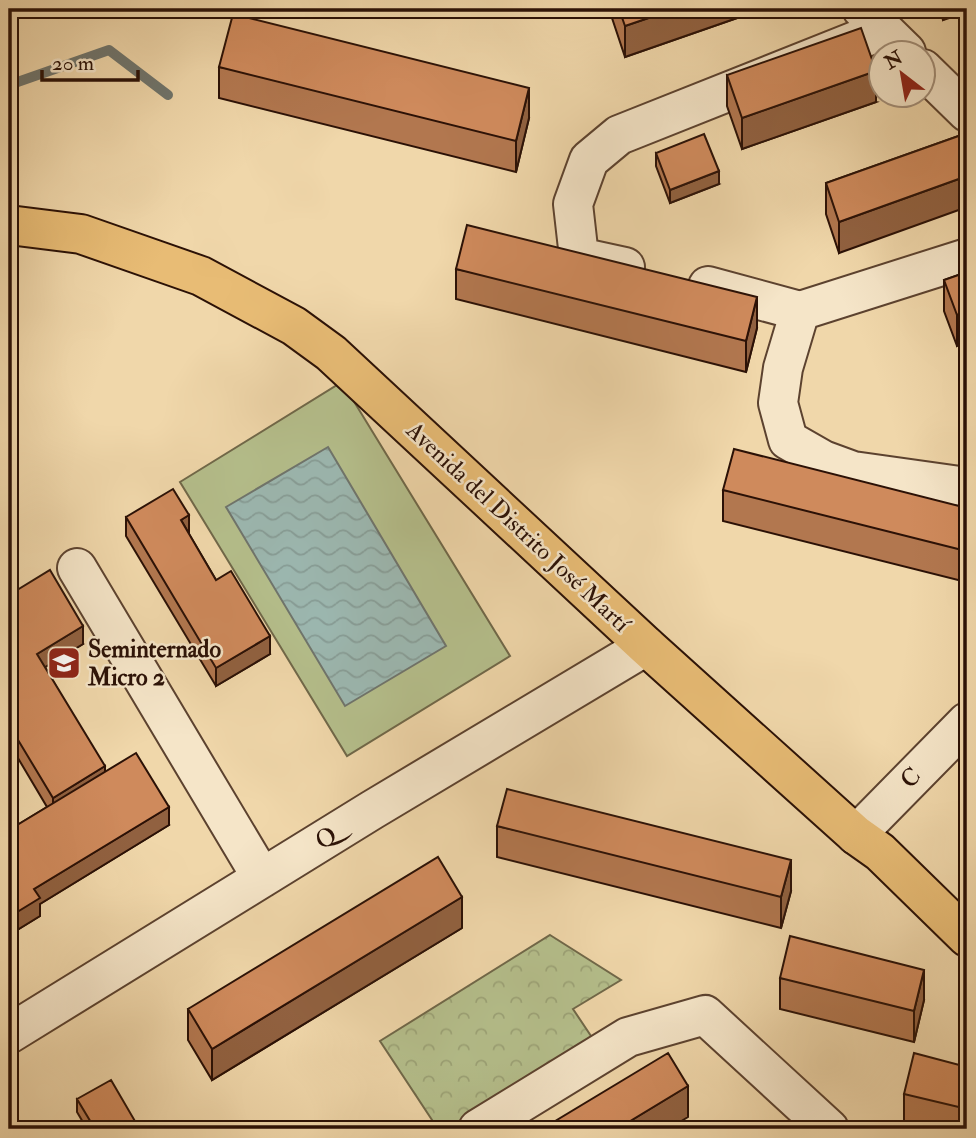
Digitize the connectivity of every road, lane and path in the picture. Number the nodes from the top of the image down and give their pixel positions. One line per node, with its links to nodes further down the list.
1 (884, 30): 6 (street)
2 (937, 83): 3 (street)
3 (967, 112)
4 (9, 225): 9 (main road, Avenida del Distrito José Martí)
5 (967, 258): 6 (street)
6 (800, 311): 7 (street)
7 (967, 487)
8 (77, 568): 12 (street)
9 (646, 646): 11 (main road, Avenida del Distrito José Martí); 12 (street, Q)
10 (967, 722): 11 (street, C)
11 (856, 835): 13 (main road, Avenida del Distrito José Martí)
12 (262, 878): 14 (street, Q)
13 (967, 937)
14 (9, 1034)
15 (478, 1129): 16 (street)
16 (829, 1129)

